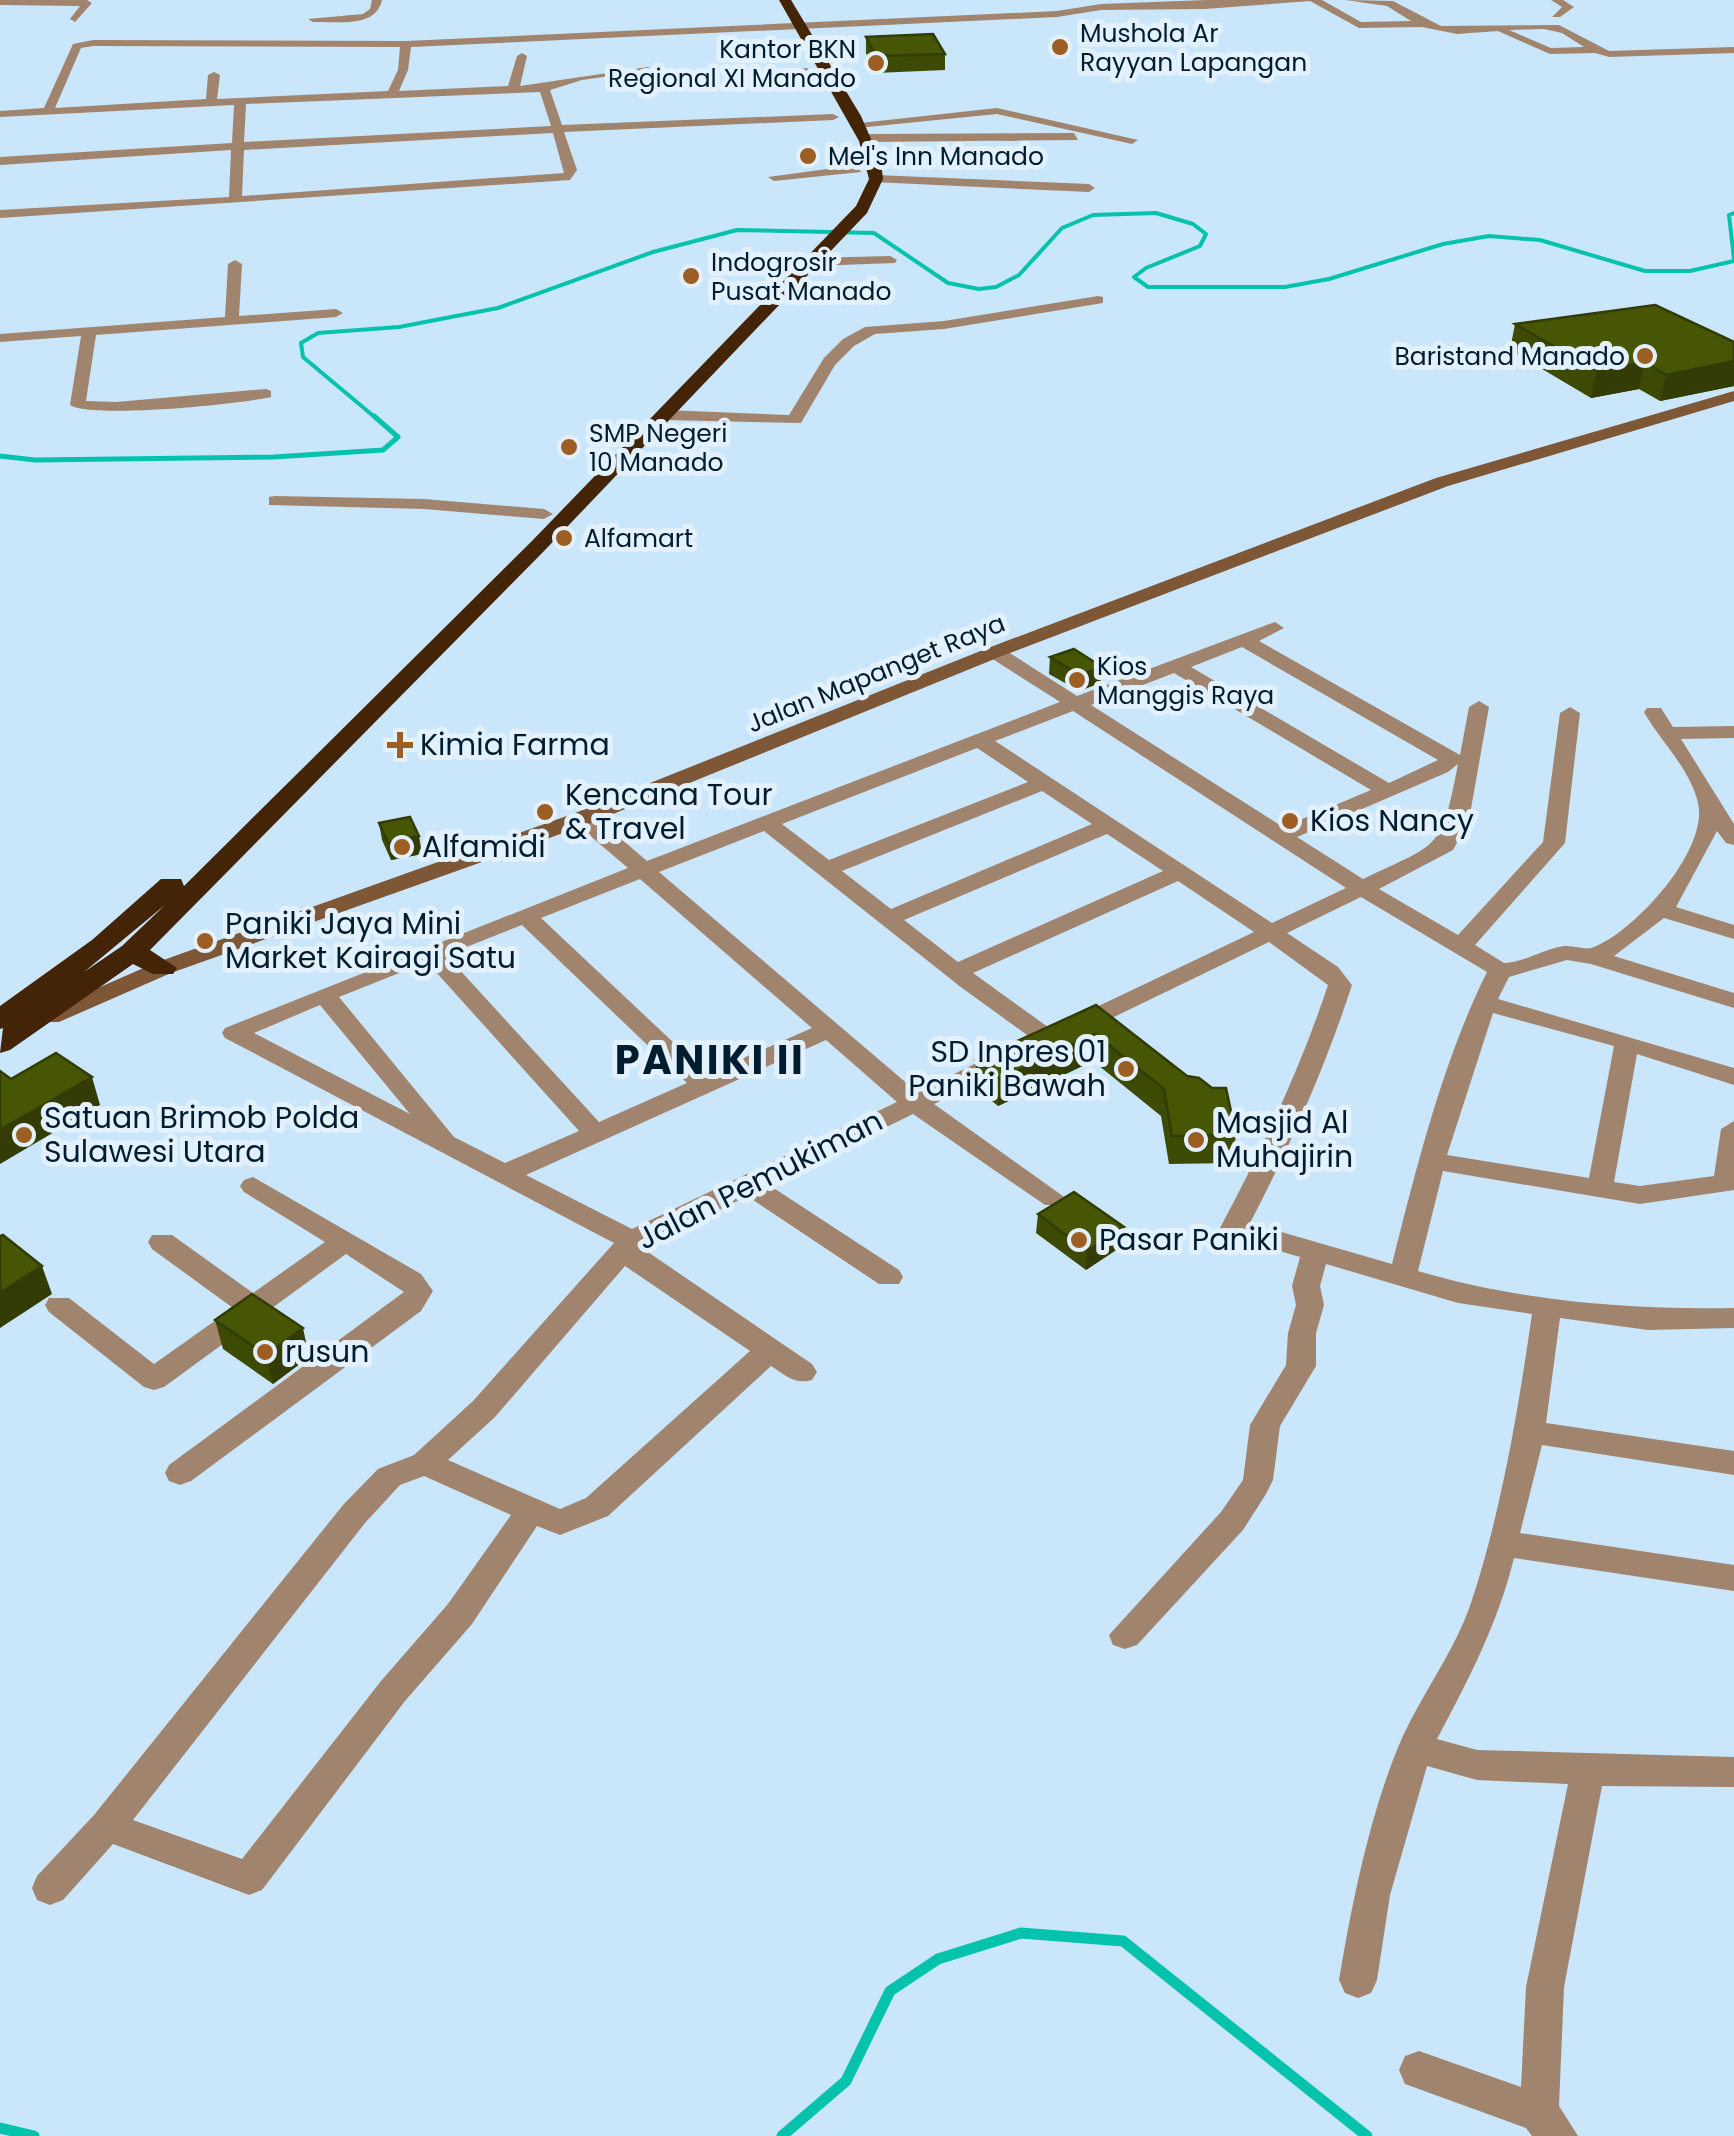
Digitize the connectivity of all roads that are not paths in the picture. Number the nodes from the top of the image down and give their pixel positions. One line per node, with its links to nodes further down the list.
1 (377, 0): 26 (street)
2 (769, 0): 19 (highway)
3 (785, 0): 19 (highway)
4 (1076, 0): 13 (street)
5 (1219, 0): 12 (street)
6 (1306, 0): 11 (street)
7 (1315, 0): 21 (street)
8 (1350, 0): 18 (street)
9 (1556, 0): 15 (street)
10 (0, 2): 16 (street)
11 (1244, 5): 12 (street); 14 (street)
12 (1200, 6): 13 (street)
13 (1088, 8): 19 (street)
14 (1256, 12)
15 (1556, 15)
16 (76, 19)
17 (250, 24): 25 (street)
18 (1424, 24): 21 (street); 23 (street)
19 (791, 26): 28 (street); 34 (highway); 49 (highway)
20 (1343, 26): 21 (street)
21 (1359, 26)
22 (206, 28): 27 (street)
23 (1498, 29): 29 (street); 29 (street)
24 (1649, 40): 29 (street)
25 (252, 43): 26 (street); 27 (street)
26 (301, 43): 28 (street); 32 (street)
27 (178, 44): 44 (street)
28 (406, 44): 40 (street)
29 (1591, 48): 30 (street)
30 (1734, 50)
31 (522, 56): 39 (street)
32 (279, 59)
33 (648, 70): 38 (street)
34 (807, 71): 35 (street); 37 (highway)
35 (775, 72)
36 (214, 74): 42 (street)
37 (816, 86)
38 (544, 88): 39 (street); 48 (street)
39 (513, 90): 40 (street)
40 (392, 92): 41 (street)
41 (240, 101): 42 (street); 55 (street)
42 (211, 102): 44 (street)
43 (824, 102): 47 (highway)
44 (48, 110): 45 (street)
45 (0, 114)
46 (949, 115): 49 (street); 51 (street); 52 (street)
47 (833, 117): 48 (street); 50 (highway)
48 (557, 128): 55 (street); 61 (street)
49 (861, 131): 52 (street); 59 (highway)
50 (840, 132)
51 (1076, 132): 52 (street); 53 (street)
52 (980, 137)
53 (1132, 140)
54 (847, 146): 57 (highway)
55 (238, 147): 56 (street); 61 (street)
56 (0, 161)
57 (857, 169): 58 (street); 63 (highway)
58 (774, 177)
59 (876, 179): 60 (street); 63 (highway)
60 (1089, 188)
61 (235, 200): 62 (street)
62 (0, 214)
63 (831, 236): 65 (highway); 69 (highway)
64 (890, 260): 65 (street)
65 (813, 262): 69 (highway)
66 (235, 264): 70 (street)
67 (1098, 300): 75 (street)
68 (336, 313): 70 (street)
69 (752, 314): 75 (highway); 77 (highway)
70 (232, 321): 71 (street)
71 (89, 332): 72 (street); 73 (street)
72 (0, 338)
73 (266, 394)
74 (1734, 396): 80 (street, Jalan Mapanget Raya)
75 (665, 415): 105 (highway)
76 (275, 501): 77 (street)
77 (544, 514): 114 (highway)
78 (1275, 628): 79 (street)
79 (1244, 640): 81 (street); 88 (street)
80 (995, 652): 82 (street); 90 (street, Jalan Mapanget Raya)
81 (1176, 666): 82 (street); 88 (street)
82 (1074, 704): 86 (street); 93 (street)
83 (1479, 707): 98 (street, Jalan Pemukiman)
84 (1570, 713): 104 (street)
85 (1734, 732): 89 (street)
86 (979, 740): 87 (street); 91 (street)
87 (1043, 783): 92 (street); 95 (street)
88 (1386, 790): 93 (street)
89 (1711, 810): 94 (street); 99 (street)
90 (584, 818): 96 (street); 108 (street, Jalan Mapanget Raya)
91 (768, 822): 95 (street); 96 (street)
92 (1107, 826): 97 (street); 101 (street)
93 (1282, 836): 98 (street)
94 (1734, 838)
95 (826, 869): 101 (street)
96 (645, 870): 100 (street); 117 (street)
97 (1178, 874): 103 (street); 110 (street)
98 (1365, 890): 103 (street, Jalan Pemukiman); 104 (street)
99 (1660, 910): 102 (street); 107 (street)
100 (526, 916): 106 (street); 123 (street)
101 (889, 918): 110 (street)
102 (1734, 932)
103 (1270, 935): 115 (street, Jalan Pemukiman); 138 (street)
104 (1461, 946): 109 (street)
105 (132, 952): 108 (highway); 114 (highway)
106 (431, 952): 111 (street); 126 (street)
107 (1594, 957): 109 (street); 112 (street)
108 (163, 968): 114 (street, Jalan Mapanget Raya)
109 (1500, 970): 113 (street)
110 (956, 972): 119 (street)
111 (324, 994): 127 (street); 127 (street)
112 (1734, 1001)
113 (1484, 1003): 120 (street); 128 (street)
114 (35, 1009): 116 (highway); 121 (highway)
115 (1095, 1017): 118 (street); 119 (street, Jalan Pemukiman)
116 (0, 1020)
117 (826, 1031): 123 (street); 124 (street)
118 (1119, 1036)
119 (1050, 1040): 124 (street, Jalan Pemukiman)
120 (1627, 1042): 122 (street); 133 (street)
121 (0, 1044)
122 (1734, 1077)
123 (704, 1085): 126 (street)
124 (913, 1102): 131 (street, Jalan Pemukiman); 134 (street)
125 (1734, 1128): 130 (street)
126 (595, 1133): 129 (street)
127 (448, 1143): 129 (street)
128 (1432, 1161): 133 (street); 140 (street)
129 (502, 1174): 137 (street)
130 (1730, 1182): 133 (street)
131 (748, 1185): 137 (street, Jalan Pemukiman); 139 (street)
132 (252, 1186): 135 (street)
133 (1600, 1188)
134 (1054, 1200)
135 (345, 1241): 142 (street); 150 (street)
136 (162, 1242): 142 (street)
137 (628, 1246): 145 (street); 148 (street, Jalan Pemukiman)
138 (1315, 1253): 140 (street); 154 (street)
139 (888, 1277)
140 (1402, 1278): 143 (street)
141 (59, 1305): 142 (street)
142 (253, 1308)
143 (1547, 1308): 144 (street); 147 (street)
144 (1734, 1318)
145 (769, 1351): 146 (street); 151 (street)
146 (802, 1372)
147 (1530, 1432): 149 (street); 152 (street)
148 (425, 1463): 151 (street); 158 (street, Jalan Pemukiman)
149 (1734, 1464)
150 (180, 1473)
151 (530, 1512): 158 (street)
152 (1501, 1543): 153 (street); 155 (street)
153 (1734, 1578)
154 (1125, 1635)
155 (1415, 1748): 156 (street); 160 (street)
156 (1588, 1770): 157 (street); 162 (street)
157 (1734, 1772)
158 (107, 1826): 159 (street, Jalan Pemukiman)
159 (50, 1888)
160 (1358, 1980)
161 (1420, 2070): 162 (street)
162 (1549, 2125)

